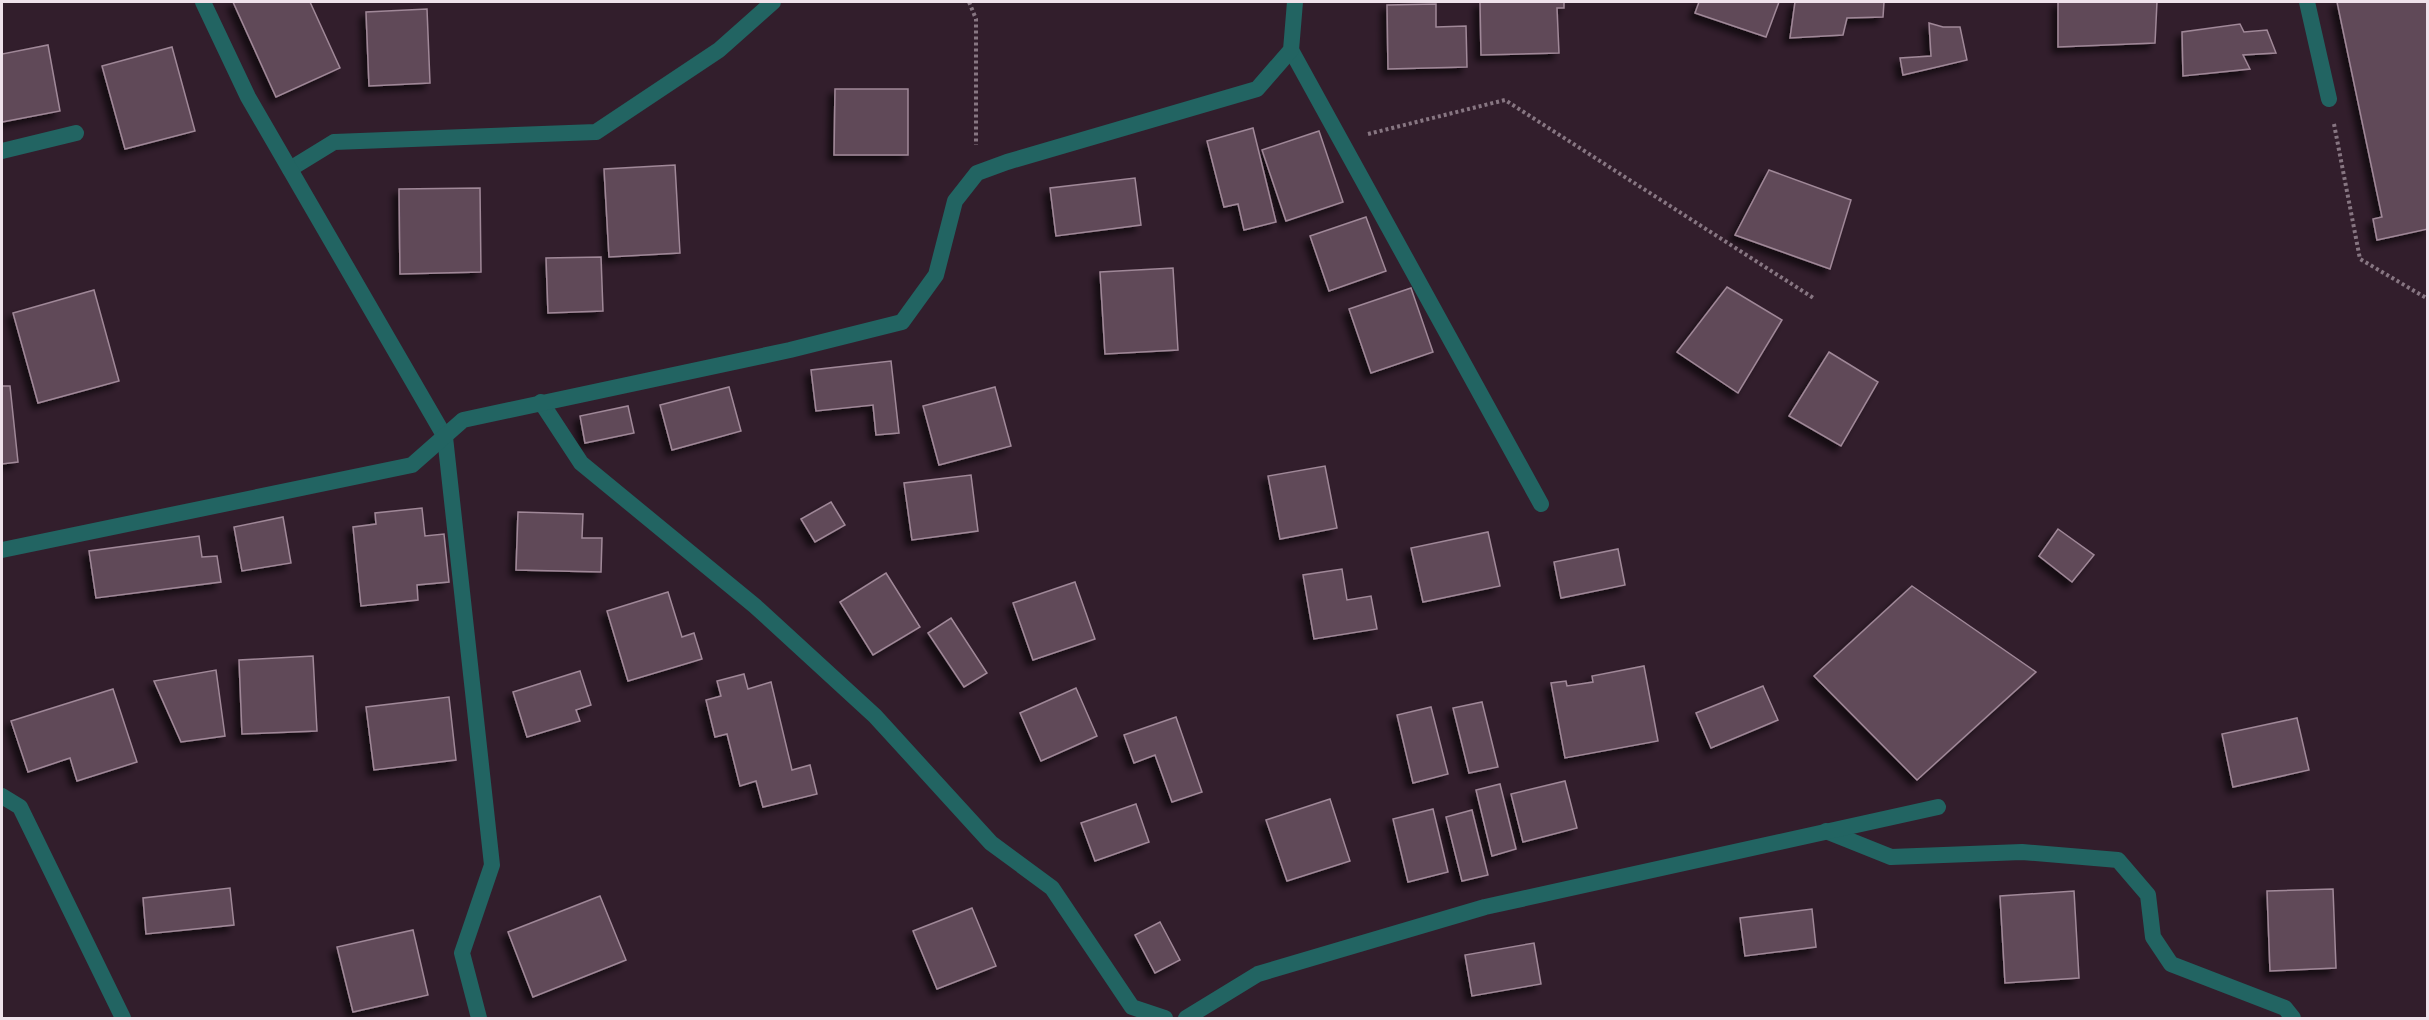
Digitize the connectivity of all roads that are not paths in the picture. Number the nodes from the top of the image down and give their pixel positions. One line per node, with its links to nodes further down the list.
1 (203, 2): 9 (street)
2 (772, 2): 9 (street)
3 (1295, 2): 5 (street)
4 (2307, 2): 6 (street)
5 (1291, 50): 10 (street); 12 (street)
6 (2329, 99)
7 (76, 133): 8 (street)
8 (2, 151)
9 (290, 169): 11 (street)
10 (542, 402): 11 (street); 19 (street)
11 (445, 438): 13 (street); 18 (street)
12 (1541, 504)
13 (2, 550)
14 (2, 796): 17 (street)
15 (1938, 807): 16 (street)
16 (1826, 831): 20 (street); 21 (street)
17 (123, 1018)
18 (479, 1018)
19 (1165, 1018)
20 (1186, 1018)
21 (2293, 1018)

